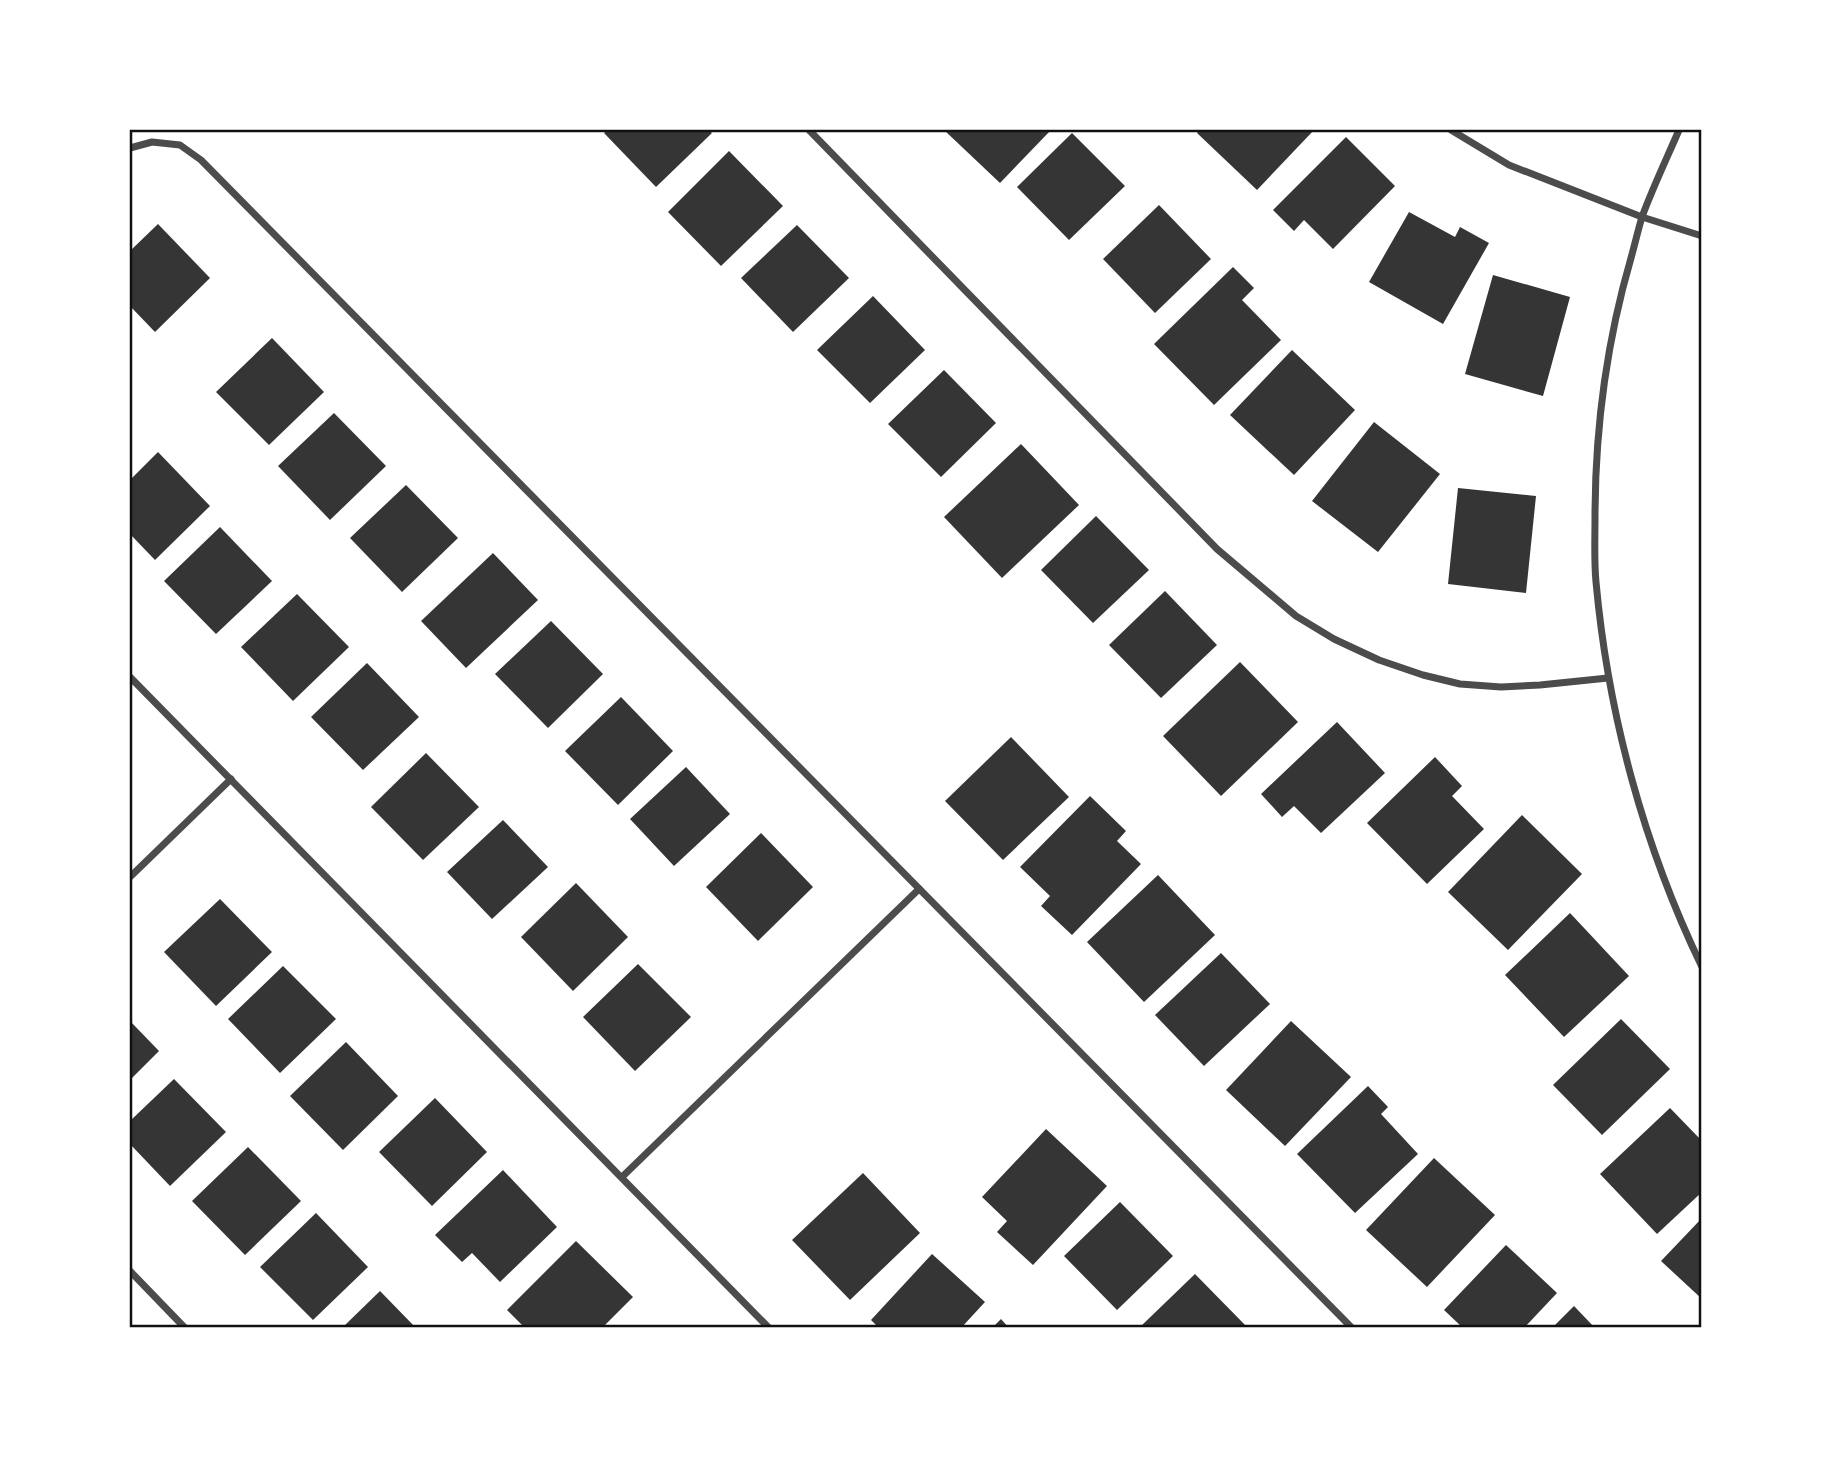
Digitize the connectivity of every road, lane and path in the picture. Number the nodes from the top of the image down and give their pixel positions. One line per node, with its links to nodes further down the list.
1 (809, 130): 8 (street)
2 (1451, 130): 5 (street)
3 (1679, 130): 5 (street)
4 (130, 148): 11 (street)
5 (1642, 217): 6 (street); 8 (street)
6 (1702, 236)
7 (130, 677): 9 (street)
8 (1608, 678): 12 (street)
9 (231, 779): 10 (street); 13 (street)
10 (130, 877)
11 (919, 889): 13 (street); 17 (street)
12 (1702, 967)
13 (622, 1177): 16 (street)
14 (130, 1271): 15 (street)
15 (185, 1328)
16 (769, 1328)
17 (1352, 1328)

